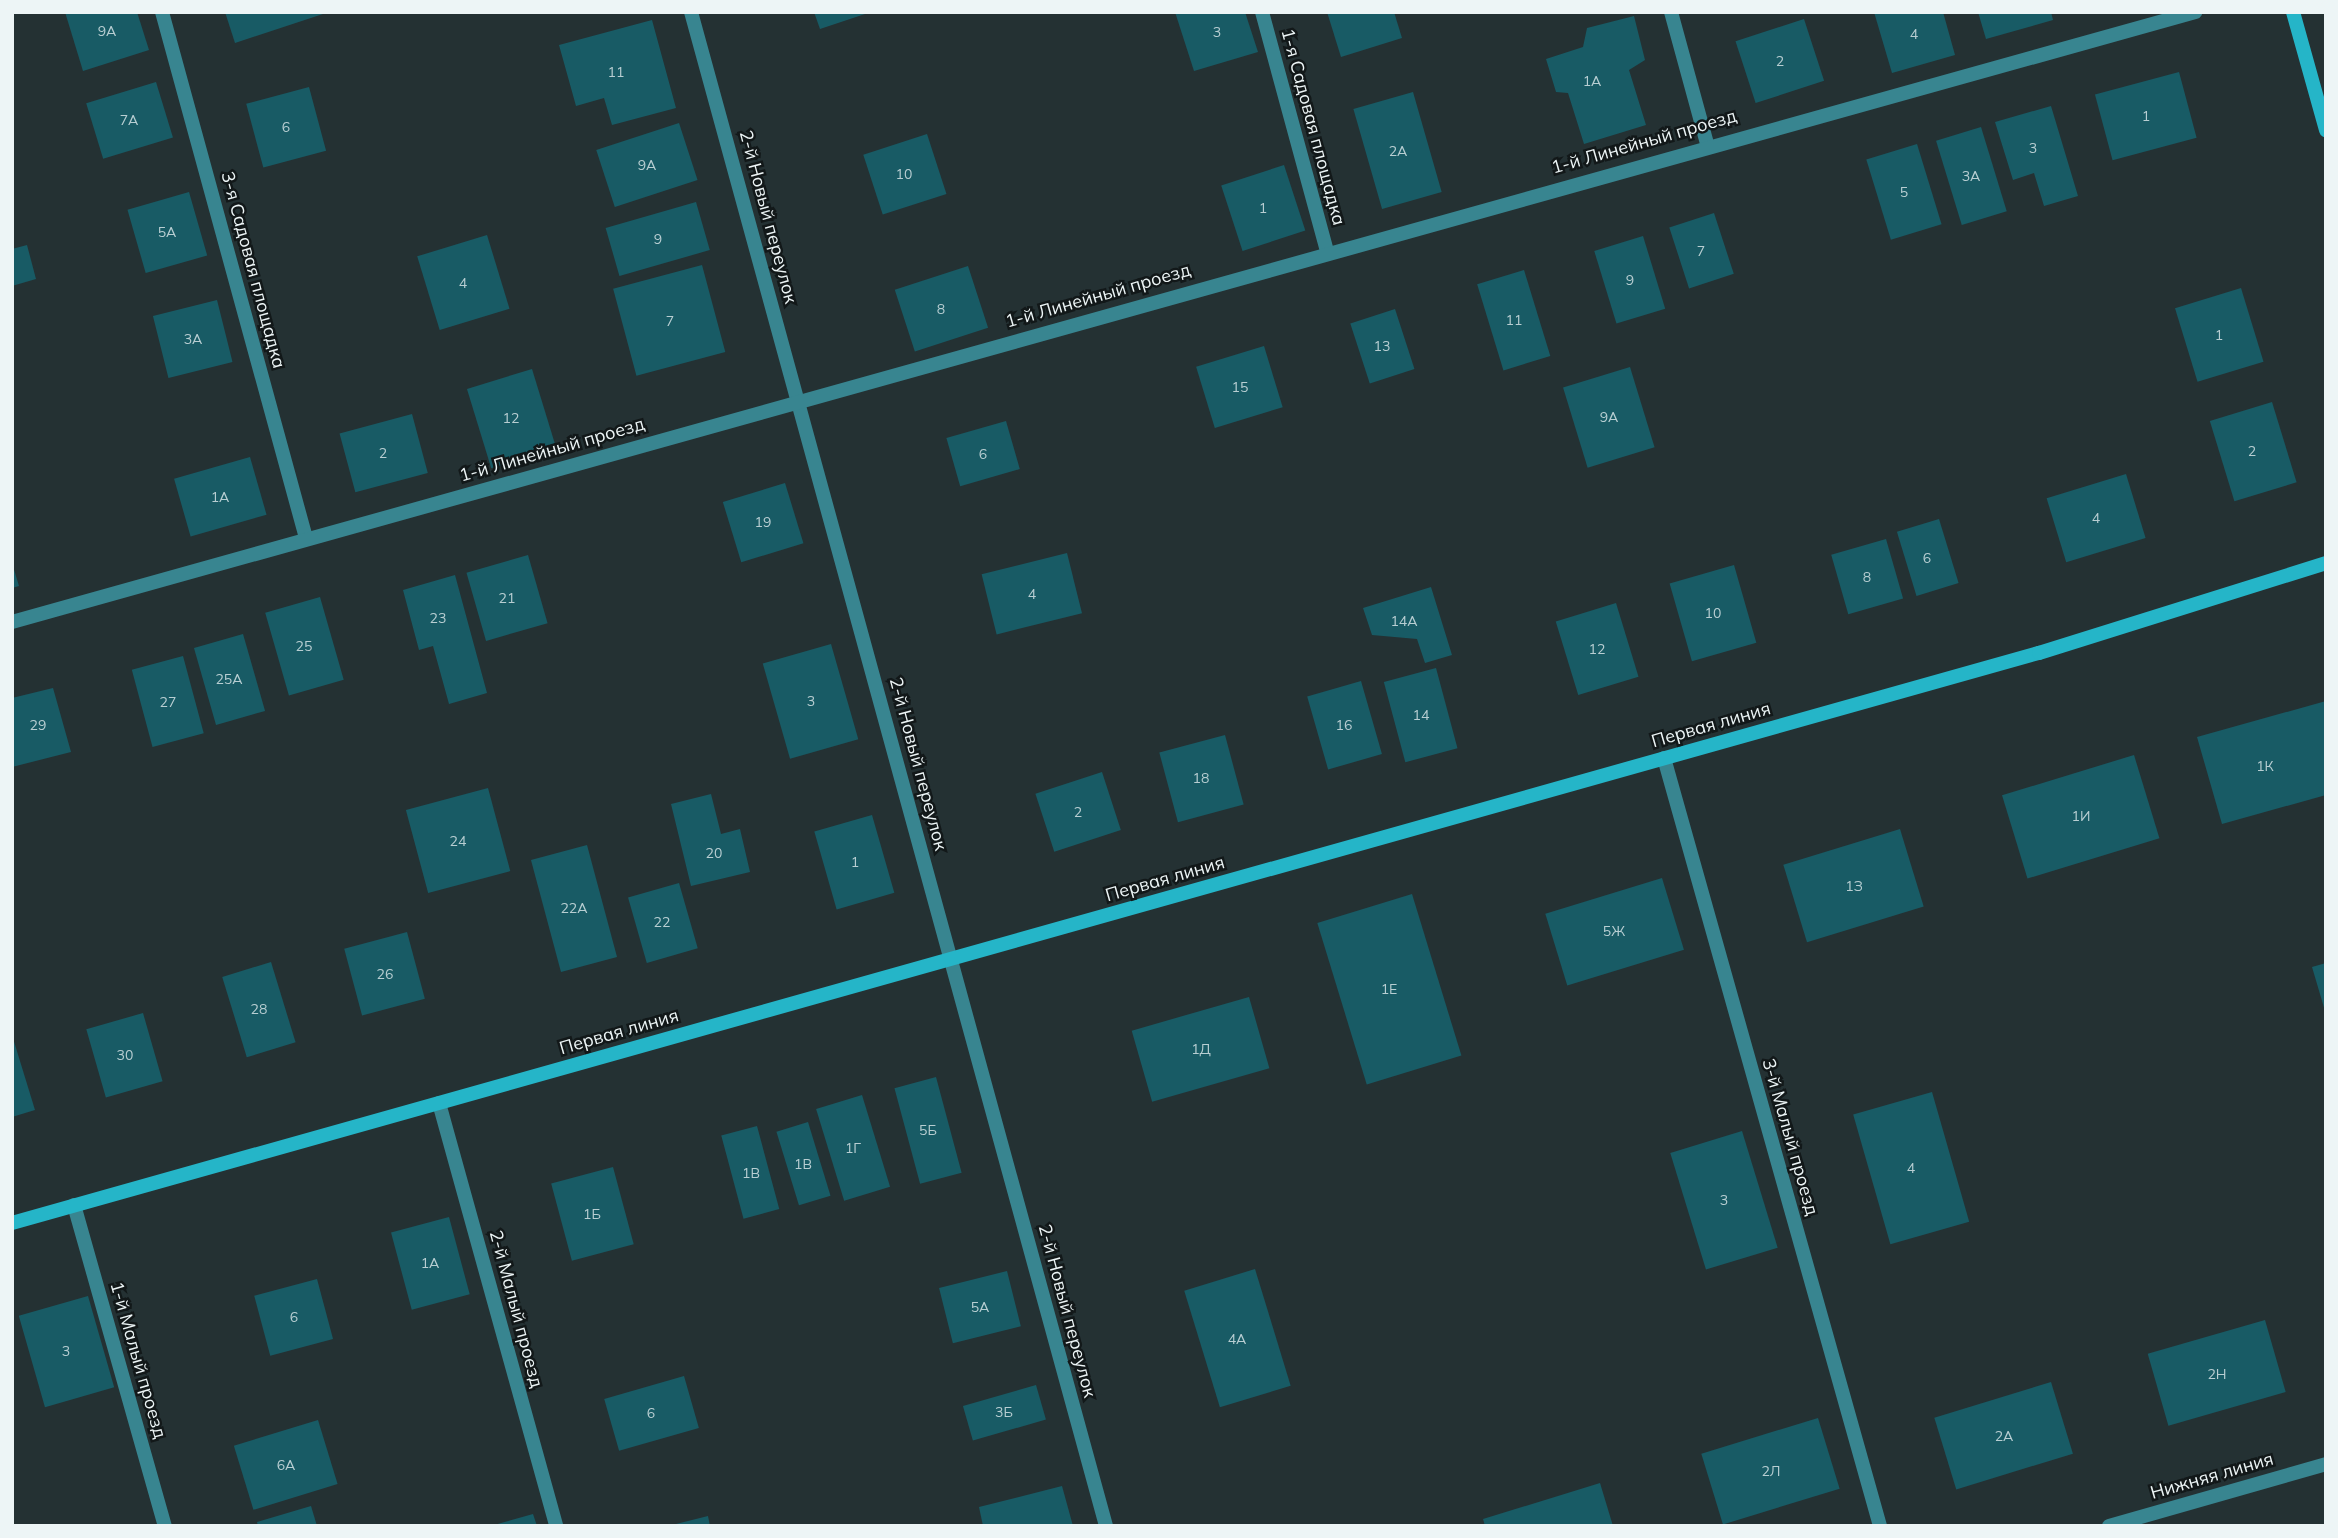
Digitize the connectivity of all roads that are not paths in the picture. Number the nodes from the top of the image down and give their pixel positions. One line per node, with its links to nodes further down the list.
1 (162, 12): 11 (street, 3-я Садовая площадка)
2 (691, 12): 10 (street, 2-й Новый переулок)
3 (1262, 12): 9 (street, 1-я Садовая площадка)
4 (1671, 12): 8 (street)
5 (2195, 12): 8 (street, 1-й Линейный проезд)
6 (2293, 12): 7 (main road)
7 (2326, 130)
8 (1707, 144): 9 (street, 1-й Линейный проезд)
9 (1327, 252): 10 (street, 1-й Линейный проезд)
10 (798, 401): 11 (street, 1-й Линейный проезд); 15 (street, 2-й Новый переулок)
11 (306, 538): 13 (street, 1-й Линейный проезд)
12 (2326, 563): 14 (main road, Первая линия)
13 (12, 622)
14 (1664, 758): 15 (main road, Первая линия); 23 (street, 3-й Малый проезд)
15 (951, 959): 16 (main road, Первая линия); 22 (street, 2-й Новый переулок)
16 (439, 1102): 17 (main road, Первая линия); 21 (street, 2-й Малый проезд)
17 (74, 1205): 18 (main road, Первая линия); 20 (street, 1-й Малый проезд)
18 (12, 1223)
19 (2326, 1464): 24 (street, Нижняя линия)
20 (165, 1526)
21 (556, 1526)
22 (1106, 1526)
23 (1880, 1526)
24 (2109, 1526)

